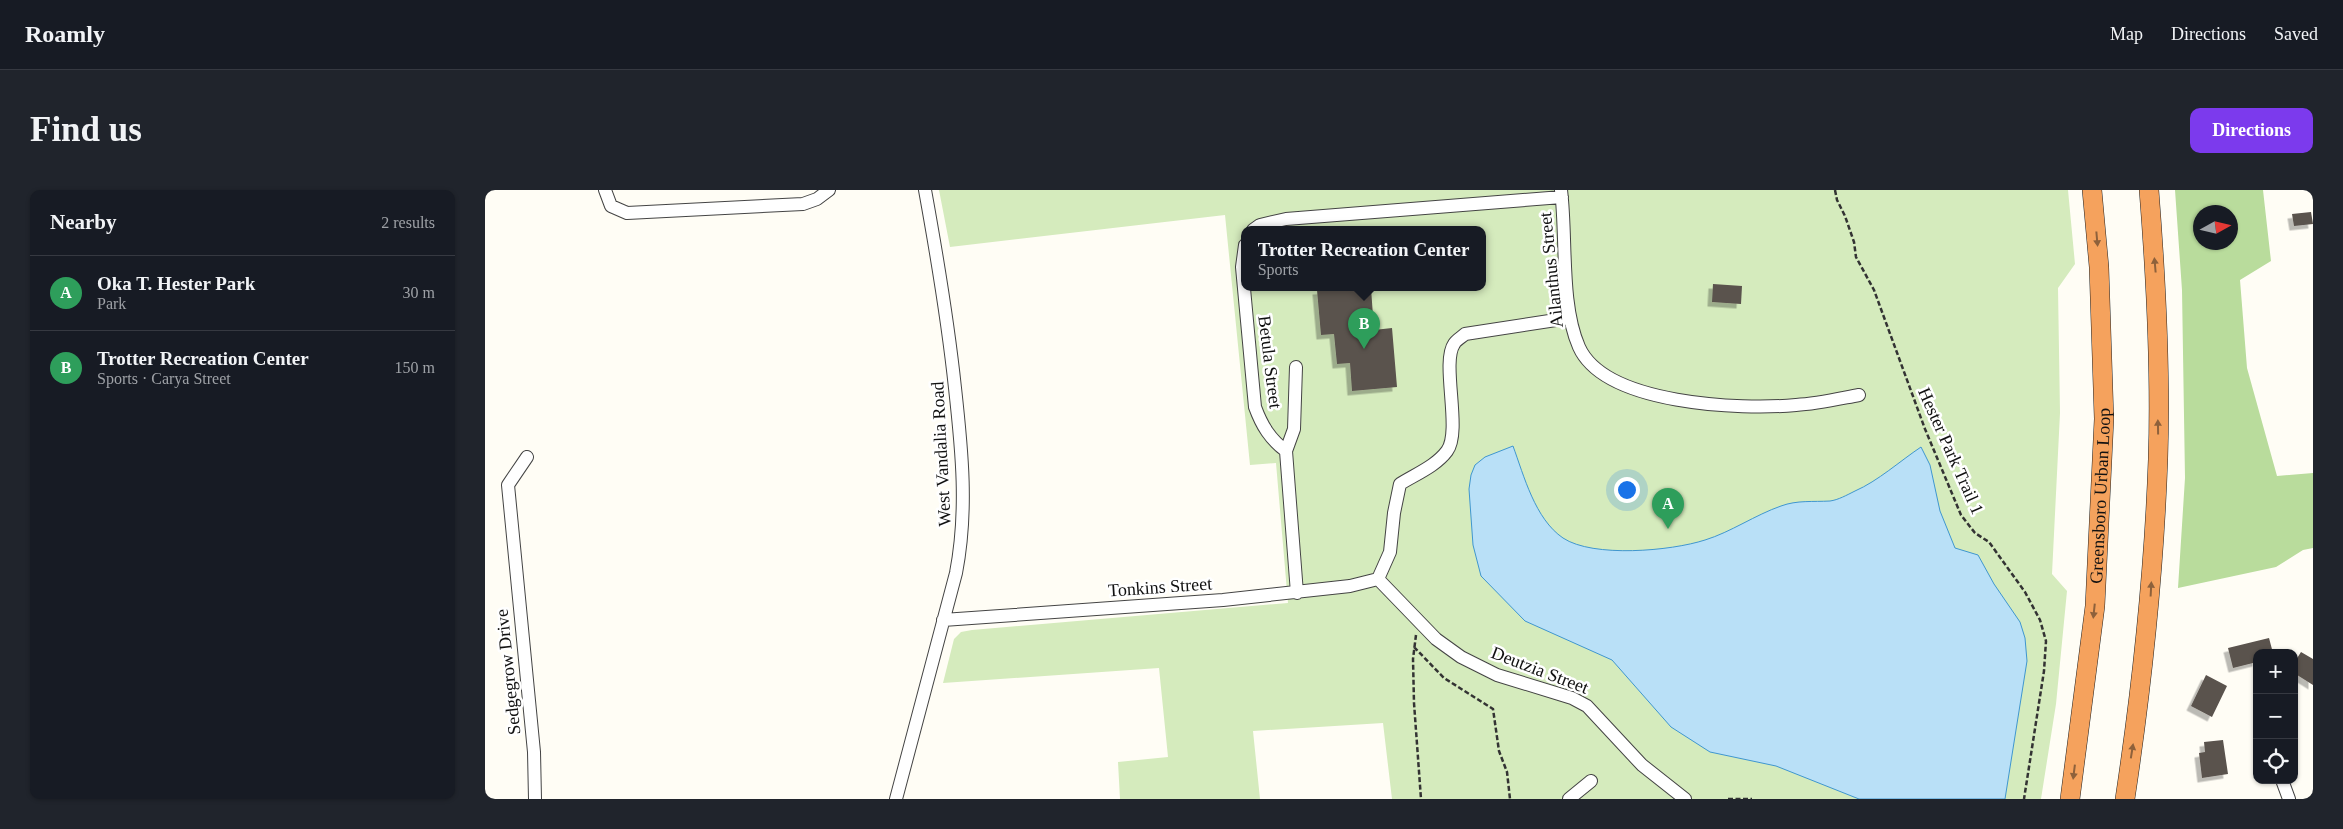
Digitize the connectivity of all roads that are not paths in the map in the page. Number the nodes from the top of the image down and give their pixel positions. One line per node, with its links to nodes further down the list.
1 (605, 190): 2 (street)
2 (829, 190)
3 (925, 190): 16 (street, West Vandalia Road)
4 (2093, 190): 23 (highway, Greensboro Urban Loop, one-way to 23)
5 (2149, 190): 24 (highway, one-way to 5)
6 (1561, 193): 7 (street); 9 (street, Ailanthus Street)
7 (1259, 226)
8 (1244, 291): 12 (street, Betula Street)
9 (1569, 318): 11 (street, Ailanthus Street); 14 (street)
10 (1296, 367): 12 (street)
11 (1859, 395)
12 (1286, 452): 15 (street)
13 (527, 457): 19 (street, Sedgegrow Drive)
14 (1378, 579): 15 (street, Tonkins Street); 22 (street, Deutzia Street)
15 (1297, 593): 16 (street, Tonkins Street)
16 (943, 620): 20 (street, West Vandalia Road)
17 (1591, 781): 21 (street)
18 (2283, 784): 25 (street)
19 (535, 799)
20 (896, 799)
21 (1569, 799)
22 (1685, 799)
23 (2070, 799)
24 (2125, 799)
25 (2289, 799)

